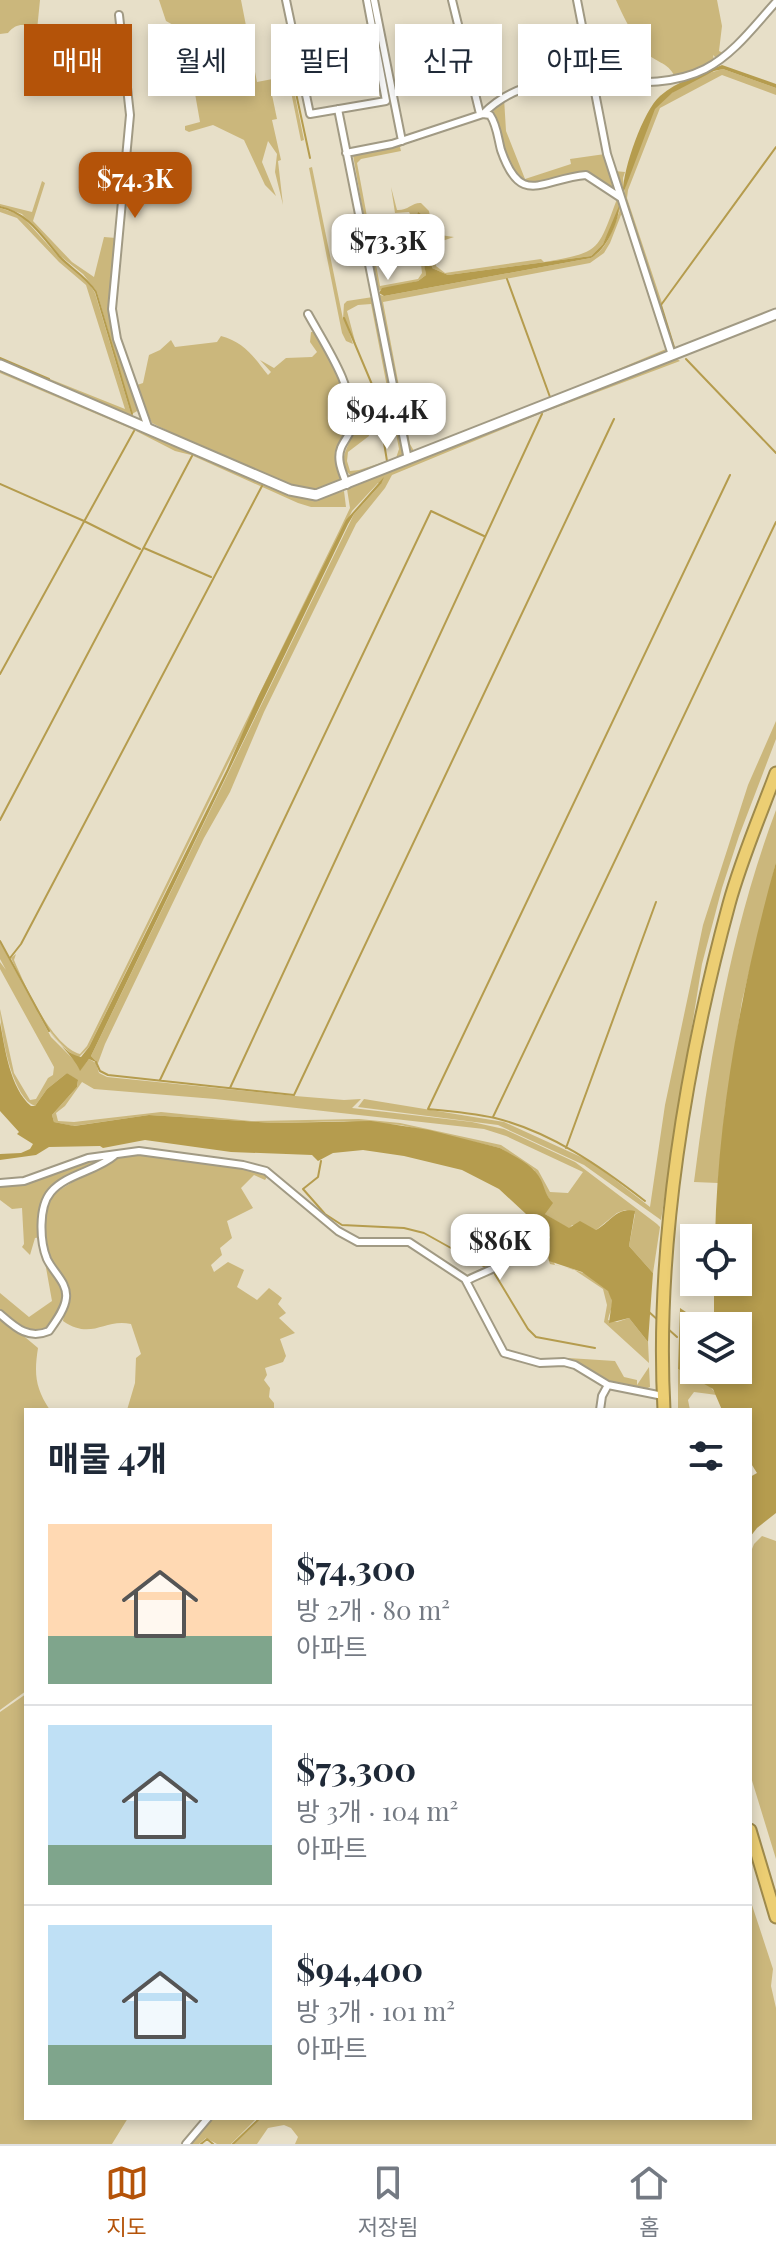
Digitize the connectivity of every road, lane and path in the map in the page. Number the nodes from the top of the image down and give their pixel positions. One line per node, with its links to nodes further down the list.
1 (286, 0): 12 (street)
2 (367, 0): 12 (street)
3 (374, 0): 14 (street)
4 (452, 0): 13 (street)
5 (577, 0): 8 (street)
6 (776, 2): 9 (street)
7 (119, 15): 21 (street)
8 (582, 24)
9 (651, 80)
10 (518, 91): 13 (street)
11 (597, 96): 16 (street)
12 (338, 109): 15 (street)
13 (482, 114): 14 (street); 16 (street)
14 (402, 141): 15 (street)
15 (346, 153): 22 (street)
16 (621, 198): 19 (street)
17 (308, 314): 23 (street)
18 (776, 314): 19 (main road)
19 (672, 355): 22 (main road)
20 (0, 365): 21 (main road)
21 (148, 427): 23 (main road)
22 (408, 460): 23 (main road)
23 (347, 485)
24 (776, 773): 31 (highway)
25 (118, 1153): 26 (street); 28 (street); 29 (street)
26 (0, 1183)
27 (510, 1258): 28 (street)
28 (466, 1281): 30 (street)
29 (0, 1314)
30 (608, 1385): 31 (street); 32 (street)
31 (663, 1390): 33 (highway)
32 (600, 1408)
33 (664, 1408)
34 (755, 1862): 35 (highway)
35 (767, 1886): 36 (highway); 37 (highway)
36 (776, 1909)
37 (776, 1917)
38 (206, 2120): 39 (street)
39 (186, 2144)

